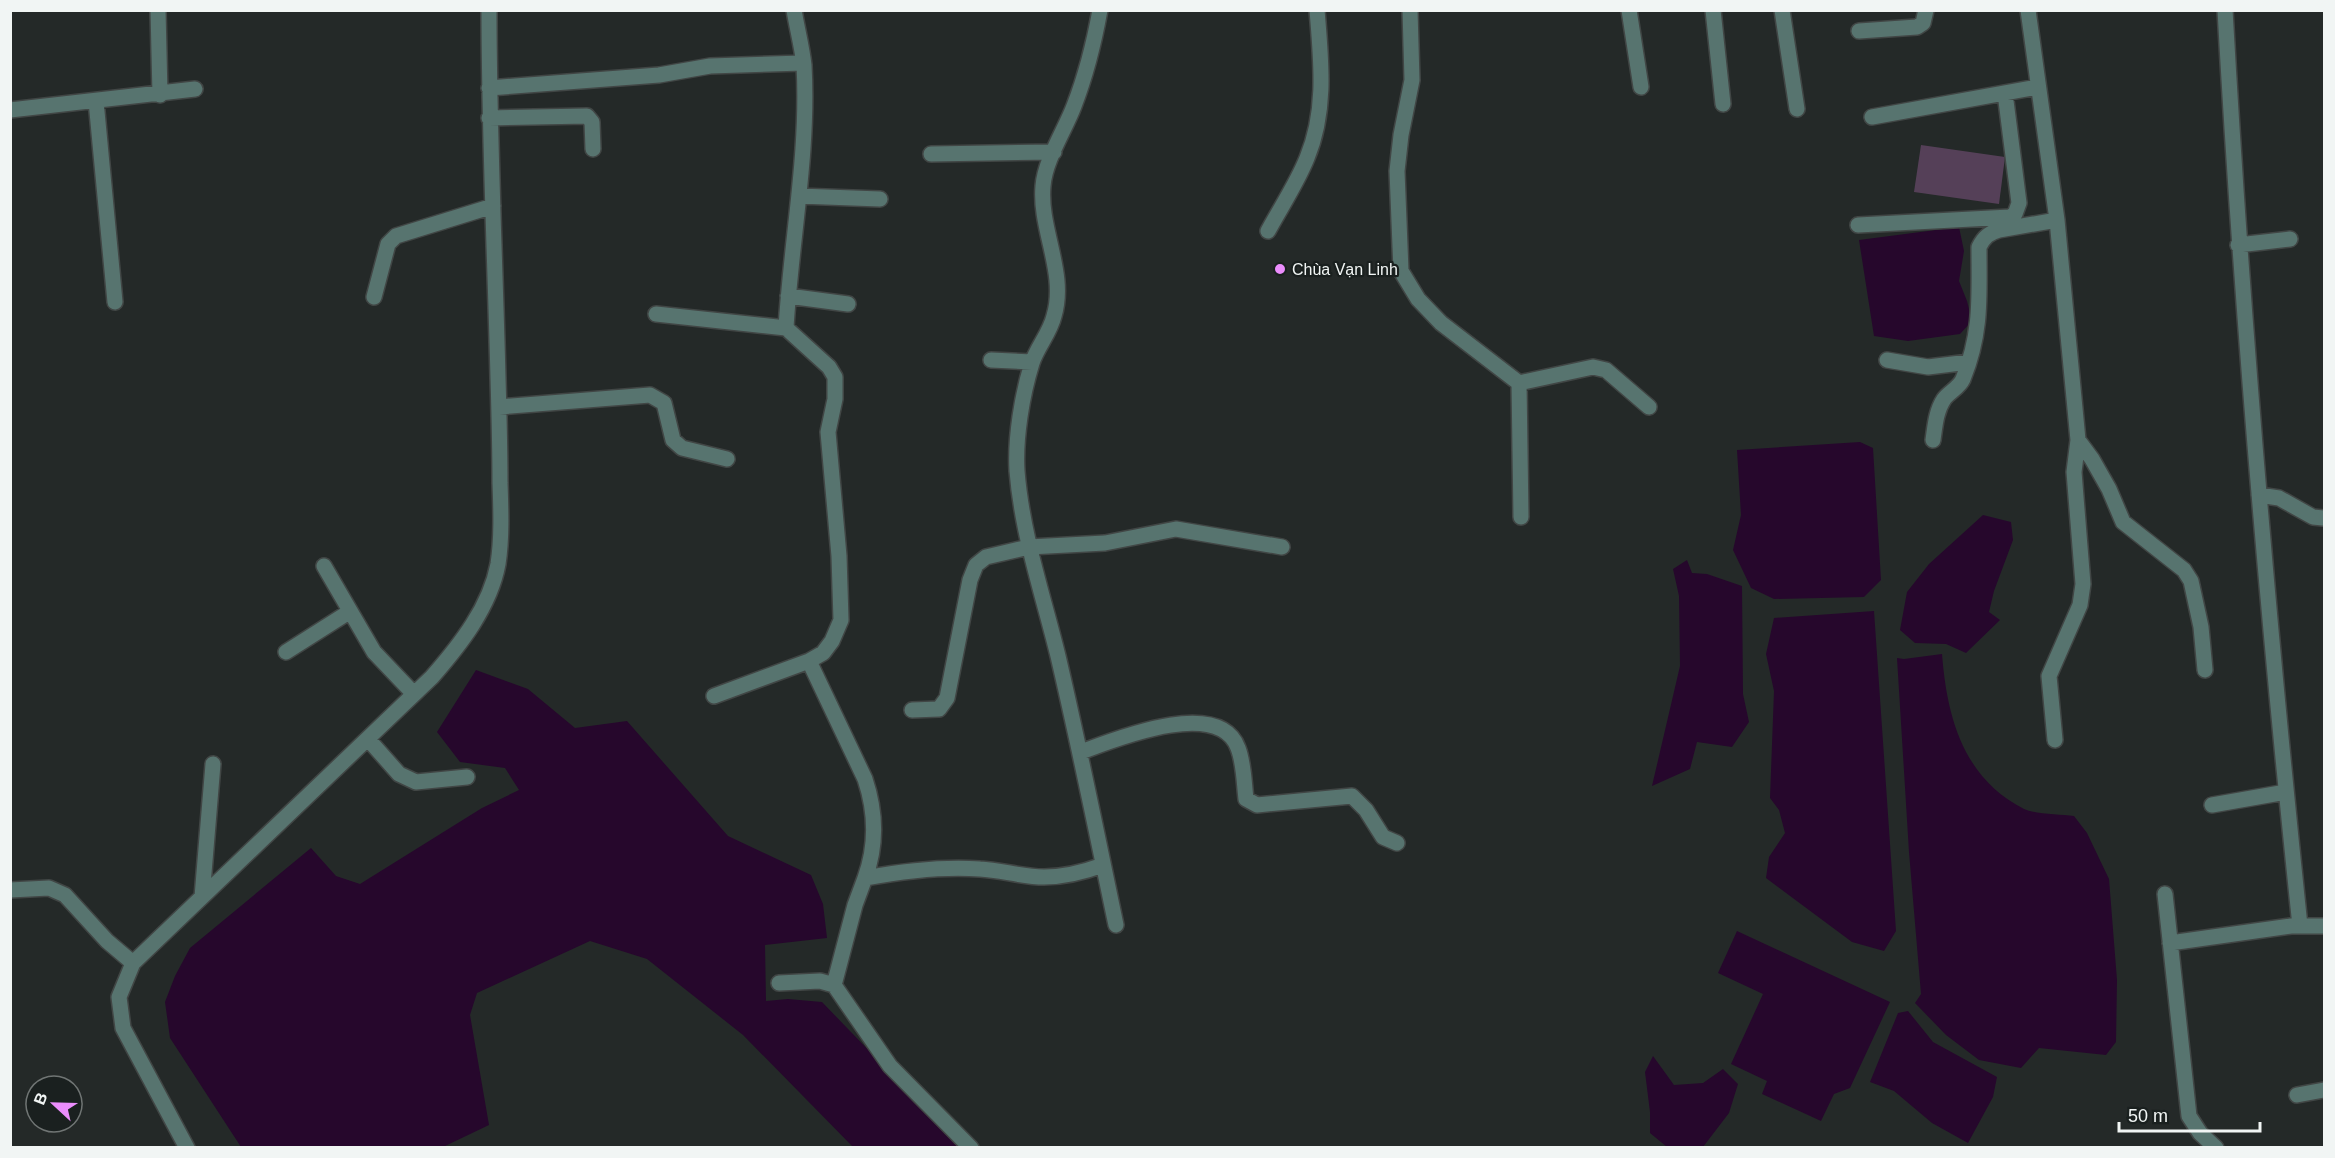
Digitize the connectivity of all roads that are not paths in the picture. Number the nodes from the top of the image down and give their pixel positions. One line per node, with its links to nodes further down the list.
1 (158, 10): 20 (street)
2 (489, 10): 17 (street)
3 (794, 10): 14 (street)
4 (1100, 10): 28 (street)
5 (1317, 10): 35 (street)
6 (1410, 10): 48 (street)
7 (1629, 10): 15 (street)
8 (1713, 10): 22 (street)
9 (1782, 10): 23 (street)
10 (1926, 10): 13 (street)
11 (2028, 10): 16 (street)
12 (2225, 10): 37 (street)
13 (1859, 31)
14 (804, 63): 17 (street); 30 (street)
15 (1641, 87)
16 (2038, 87): 19 (street); 33 (street)
17 (489, 88): 26 (street)
18 (195, 89): 20 (street)
19 (2005, 93): 25 (street); 34 (street)
20 (160, 94): 21 (street)
21 (96, 101): 24 (street); 40 (street)
22 (1723, 104)
23 (1797, 109)
24 (10, 110)
25 (1872, 117)
26 (489, 118): 27 (street); 32 (street)
27 (593, 149)
28 (1054, 152): 29 (street); 46 (street)
29 (931, 154)
30 (799, 196): 31 (street); 38 (street)
31 (880, 200)
32 (493, 206): 39 (street); 49 (street)
33 (2057, 220): 47 (street); 52 (street)
34 (1858, 225)
35 (1268, 231)
36 (2290, 239): 37 (street)
37 (2238, 245): 54 (street)
38 (788, 296): 41 (street); 43 (street)
39 (374, 297)
40 (115, 302)
41 (848, 304)
42 (656, 315): 43 (street)
43 (786, 328): 62 (street)
44 (991, 360): 46 (street)
45 (1887, 360): 47 (street)
46 (1032, 362): 57 (street)
47 (1969, 362): 51 (street)
48 (1519, 383): 50 (street); 55 (street)
49 (499, 407): 53 (street); 64 (street)
50 (1649, 407)
51 (1933, 440)
52 (2078, 440): 63 (street); 68 (street)
53 (727, 459)
54 (2259, 495): 56 (street); 72 (street)
55 (1521, 517)
56 (2323, 518)
57 (1029, 547): 58 (street); 66 (street); 69 (street)
58 (1282, 547)
59 (324, 566): 60 (street)
60 (350, 612): 61 (street); 64 (street)
61 (285, 652)
62 (809, 661): 65 (street); 76 (street)
63 (2205, 669)
64 (414, 694): 67 (street)
65 (714, 696)
66 (912, 710)
67 (368, 739): 71 (street); 79 (street)
68 (2055, 740)
69 (1081, 752): 74 (street); 75 (street)
70 (213, 764): 79 (street)
71 (467, 777)
72 (2286, 792): 73 (street); 81 (street)
73 (2212, 805)
74 (1397, 843)
75 (1103, 865): 76 (street); 80 (street)
76 (865, 878): 86 (street)
77 (10, 890): 84 (street)
78 (2165, 894): 83 (street)
79 (202, 897): 84 (street)
80 (1116, 925)
81 (2300, 926): 82 (street); 83 (street)
82 (2325, 926)
83 (2170, 944): 91 (street)
84 (133, 963): 89 (street)
85 (779, 983): 86 (street)
86 (834, 985): 90 (street)
87 (2325, 1090): 88 (street)
88 (2297, 1095)
89 (187, 1148)
90 (971, 1148)
91 (2216, 1148)

